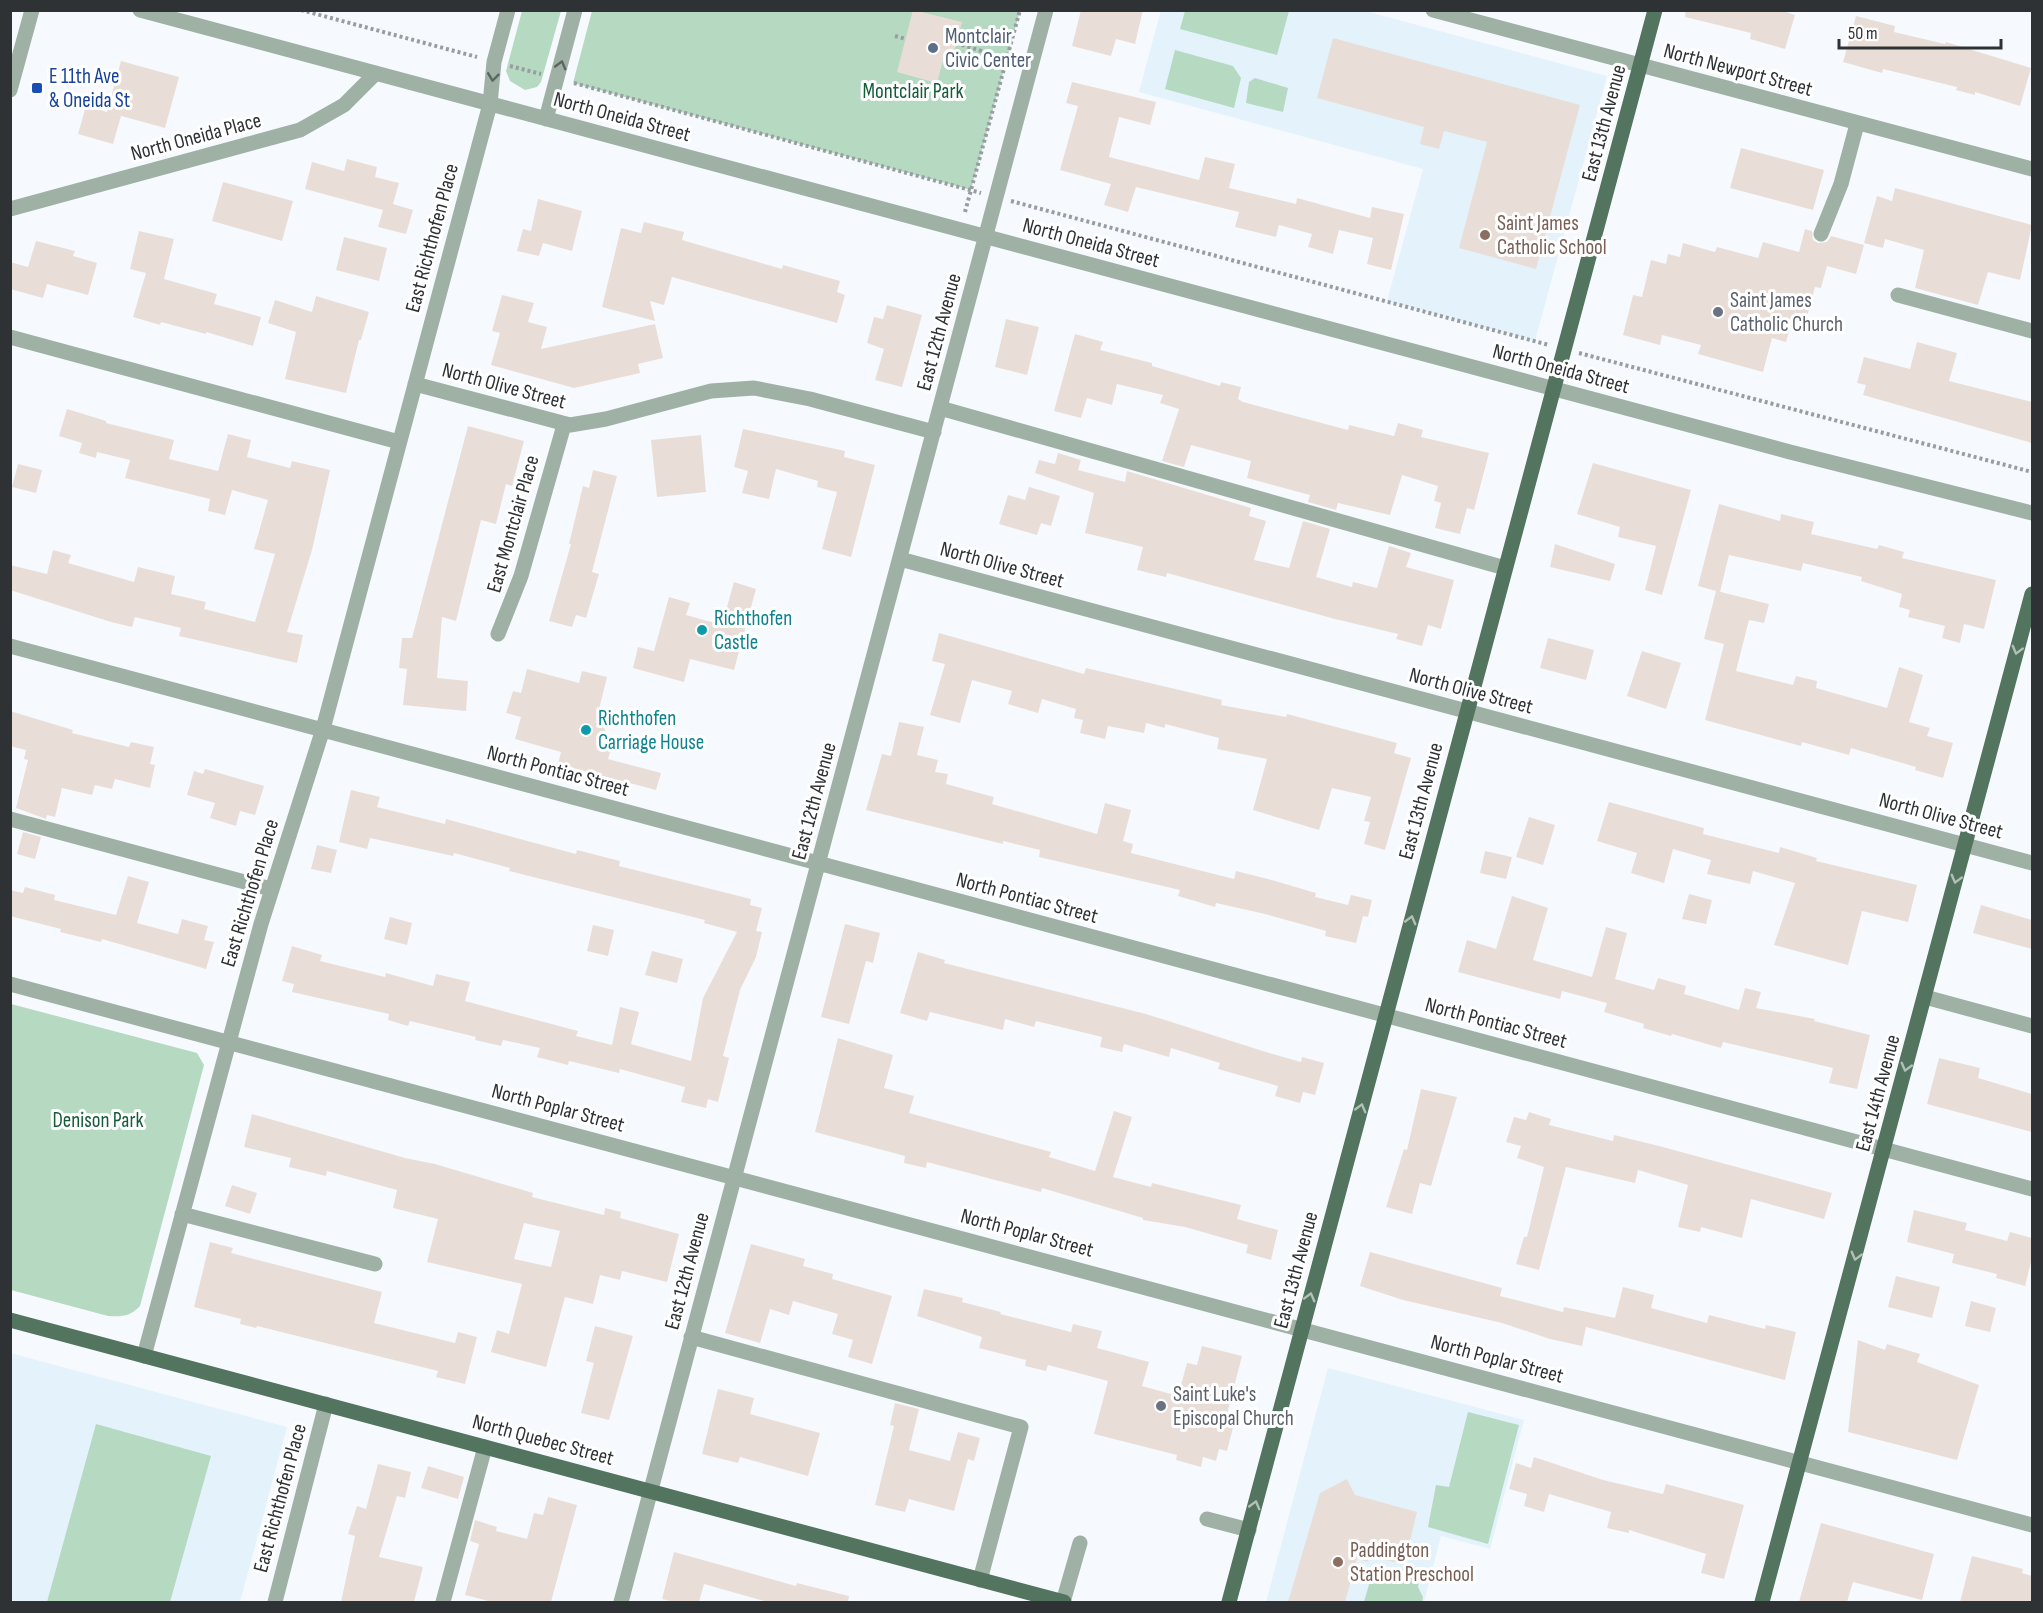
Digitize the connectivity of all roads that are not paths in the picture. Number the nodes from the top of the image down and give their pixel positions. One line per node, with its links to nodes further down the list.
1 (32, 10): 10 (street)
2 (140, 10): 9 (street, North Oneida Street)
3 (508, 10): 11 (street, East Richthofen Place, one-way to 11)
4 (575, 10): 12 (street, one-way to 4)
5 (1046, 10): 17 (street, East 12th Avenue)
6 (1433, 10): 8 (street, North Newport Street)
7 (1655, 10): 8 (main road, East 13th Avenue)
8 (1641, 66): 13 (street, North Newport Street); 22 (main road, East 13th Avenue)
9 (376, 73): 11 (street, North Oneida Street); 15 (street, North Oneida Place)
10 (10, 90)
11 (490, 104): 12 (street, North Oneida Street); 21 (street, East Richthofen Place)
12 (546, 119): 17 (street, North Oneida Street)
13 (1857, 124): 14 (street, North Newport Street); 16 (street)
14 (2032, 169)
15 (10, 209)
16 (1821, 234)
17 (985, 237): 22 (street, North Oneida Street); 23 (street, East 12th Avenue)
18 (1898, 295): 19 (street)
19 (2032, 331)
20 (10, 337): 26 (street)
21 (415, 384): 24 (street, North Olive Street); 26 (street, East Richthofen Place)
22 (1553, 388): 27 (street, North Oneida Street); 29 (main road, East 13th Avenue)
23 (940, 408): 25 (street, East 12th Avenue); 29 (street)
24 (564, 425): 25 (street, North Olive Street); 31 (street, East Montclair Place)
25 (934, 432): 28 (street, East 12th Avenue)
26 (399, 442): 34 (street, East Richthofen Place)
27 (2032, 513)
28 (900, 559): 33 (street, North Olive Street); 38 (street, East 12th Avenue)
29 (1505, 568): 33 (main road, East 13th Avenue)
30 (2032, 594): 36 (main road, East 14th Avenue, one-way to 36)
31 (498, 634)
32 (10, 646): 34 (street, North Pontiac Street)
33 (1467, 712): 36 (street, North Olive Street); 42 (main road, East 13th Avenue, one-way to 33)
34 (323, 729): 38 (street, North Pontiac Street); 39 (street, East Richthofen Place)
35 (10, 819): 39 (street)
36 (1965, 844): 37 (street, North Olive Street); 41 (main road, East 14th Avenue, one-way to 41)
37 (2032, 863)
38 (819, 864): 42 (street, North Pontiac Street); 46 (street, East 12th Avenue)
39 (271, 889): 44 (street, East Richthofen Place)
40 (10, 984): 44 (street, North Poplar Street)
41 (1925, 997): 43 (street); 45 (main road, East 14th Avenue, one-way to 45)
42 (1385, 1016): 45 (street, North Pontiac Street); 51 (main road, East 13th Avenue, one-way to 42)
43 (2032, 1026)
44 (229, 1041): 46 (street, North Poplar Street); 48 (street, East Richthofen Place)
45 (1884, 1149): 47 (street, North Pontiac Street); 56 (main road, East 14th Avenue, one-way to 56)
46 (734, 1177): 51 (street, North Poplar Street); 52 (street, East 12th Avenue)
47 (2032, 1189)
48 (182, 1214): 49 (street); 53 (street, East Richthofen Place)
49 (375, 1264)
50 (10, 1320): 53 (main road, North Quebec Street)
51 (1302, 1328): 56 (street, North Poplar Street); 60 (main road, East 13th Avenue, one-way to 51)
52 (691, 1337): 57 (street, East 12th Avenue); 62 (street)
53 (144, 1356): 54 (main road, North Quebec Street)
54 (326, 1404): 55 (main road, North Quebec Street); 63 (street, East Richthofen Place)
55 (485, 1447): 57 (main road, North Quebec Street); 64 (street)
56 (1800, 1463): 59 (street, North Poplar Street); 68 (main road, East 14th Avenue)
57 (651, 1491): 62 (main road, North Quebec Street); 65 (street, East 12th Avenue)
58 (1208, 1519): 60 (street)
59 (2032, 1524)
60 (1249, 1530): 67 (main road, East 13th Avenue)
61 (1080, 1543): 66 (street)
62 (980, 1580): 66 (main road, North Quebec Street)
63 (275, 1602)
64 (443, 1602)
65 (621, 1602)
66 (1064, 1602)
67 (1230, 1602)
68 (1762, 1602)

